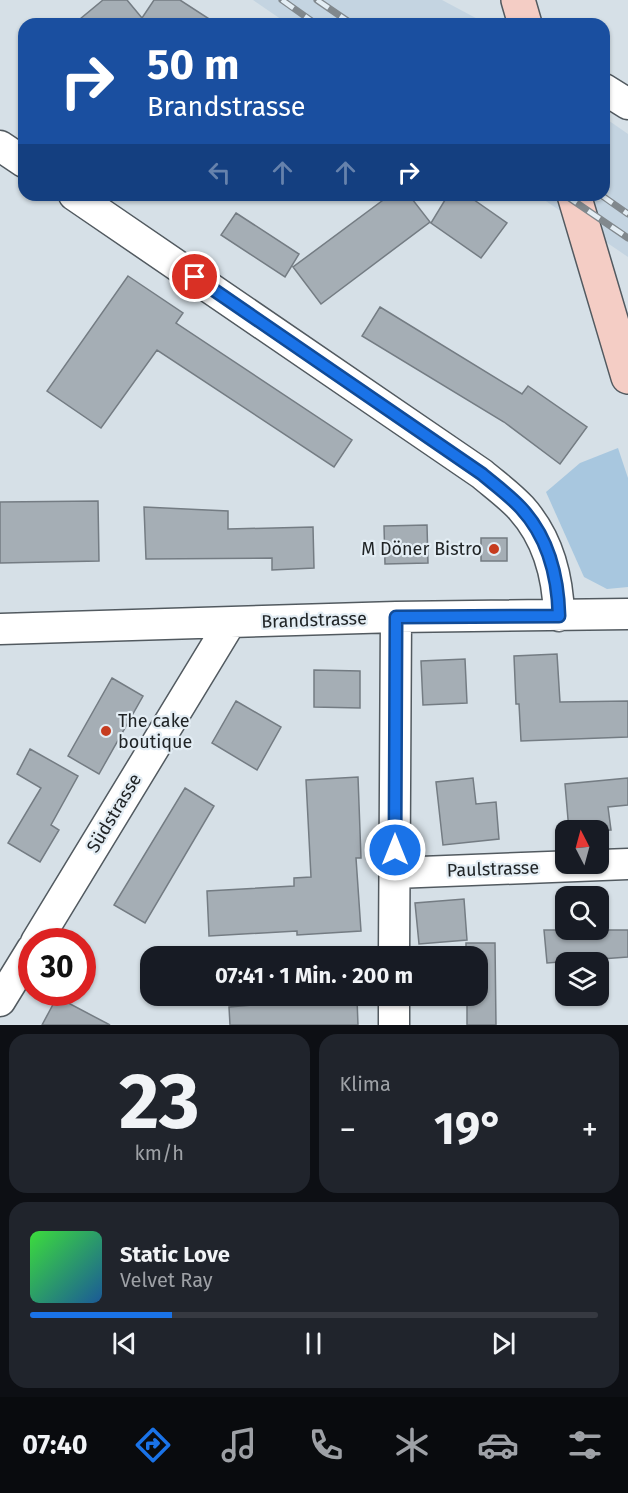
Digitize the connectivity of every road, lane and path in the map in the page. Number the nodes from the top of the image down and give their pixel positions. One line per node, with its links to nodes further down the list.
1 (518, 0): 2 (main road)
2 (523, 18)
3 (610, 92): 4 (street)
4 (628, 104)
5 (0, 146): 6 (street)
6 (18, 158)
7 (83, 201): 11 (street)
8 (576, 201): 9 (main road)
9 (628, 377)
10 (628, 614): 11 (street, Brandstrasse)
11 (559, 616): 12 (street, Brandstrasse)
12 (396, 617): 13 (street, Brandstrasse); 16 (street)
13 (230, 623): 14 (street, Brandstrasse); 17 (street, Südstrasse)
14 (0, 629)
15 (628, 864): 16 (street, Paulstrasse)
16 (395, 873): 18 (street)
17 (45, 928)
18 (394, 946)
19 (18, 972): 20 (street)
20 (0, 1001)
21 (394, 1006): 22 (street)
22 (394, 1025)

